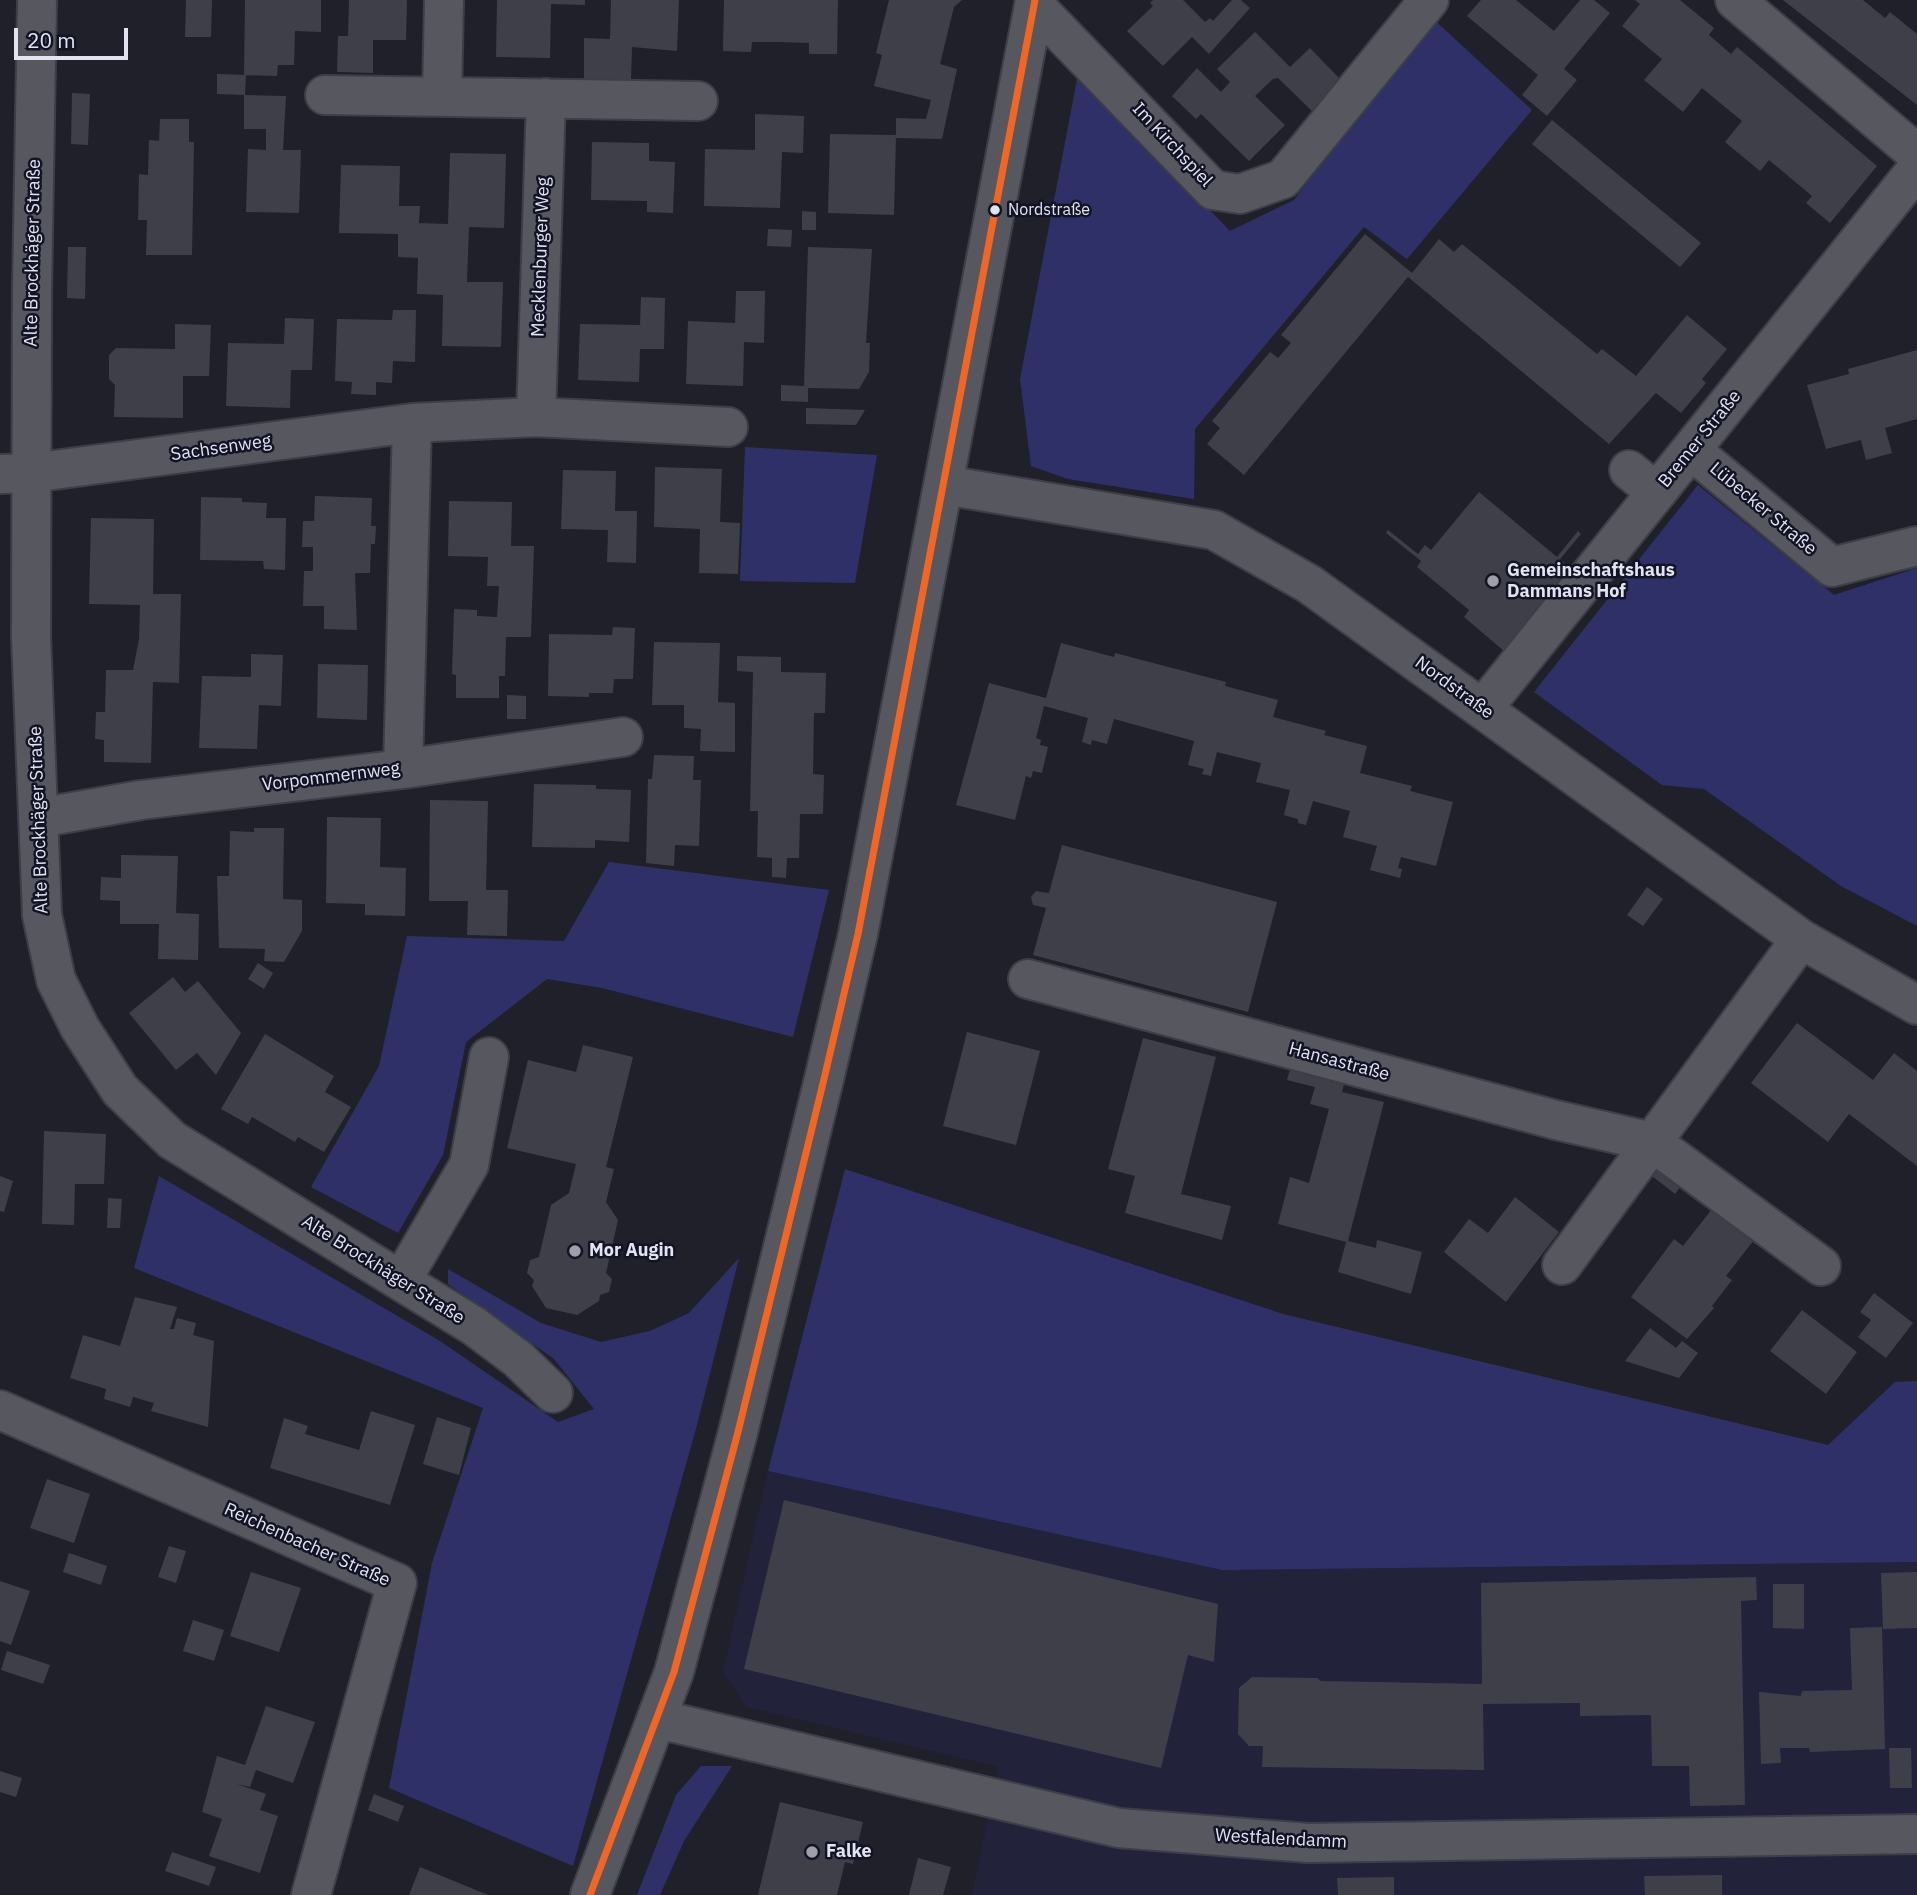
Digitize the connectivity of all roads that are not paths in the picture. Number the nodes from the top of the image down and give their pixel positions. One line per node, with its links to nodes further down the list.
1 (37, 0): 16 (street, Alte Brockhäger Straße)
2 (444, 0): 7 (street)
3 (1429, 0): 5 (street, Im Kirchspiel)
4 (1735, 0): 10 (street)
5 (1035, 2): 17 (street)
6 (326, 95): 7 (street)
7 (442, 97): 8 (street)
8 (545, 98): 9 (street); 12 (street, Mecklenburger Weg)
9 (698, 102)
10 (1917, 155)
11 (1917, 169): 15 (street, Bremer Straße)
12 (536, 417): 13 (street, Sachsenweg); 14 (street, Sachsenweg)
13 (412, 423): 16 (street, Sachsenweg); 21 (street)
14 (728, 427)
15 (1691, 450): 18 (street, Lübecker Straße); 19 (street, Bremer Straße)
16 (15, 473): 22 (street, Alte Brockhäger Straße)
17 (944, 485): 19 (street, Nordstraße); 33 (street)
18 (1917, 546)
19 (1483, 708): 23 (street, Nordstraße)
20 (623, 737): 21 (street, Vorpommernweg)
21 (403, 768): 22 (street, Vorpommernweg)
22 (38, 818): 30 (street, Alte Brockhäger Straße)
23 (1801, 939): 25 (street, Nordstraße); 27 (street)
24 (1028, 979): 27 (street, Hansastraße)
25 (1917, 1004)
26 (489, 1057): 30 (street)
27 (1652, 1142): 28 (street); 29 (street)
28 (1562, 1265)
29 (1821, 1266)
30 (401, 1281): 31 (street, Alte Brockhäger Straße)
31 (553, 1392)
32 (0, 1410): 35 (street, Reichenbacher Straße)
33 (658, 1719): 34 (street, Westfalendamm); 36 (street)
34 (1917, 1834)
35 (311, 1895)
36 (590, 1895)

